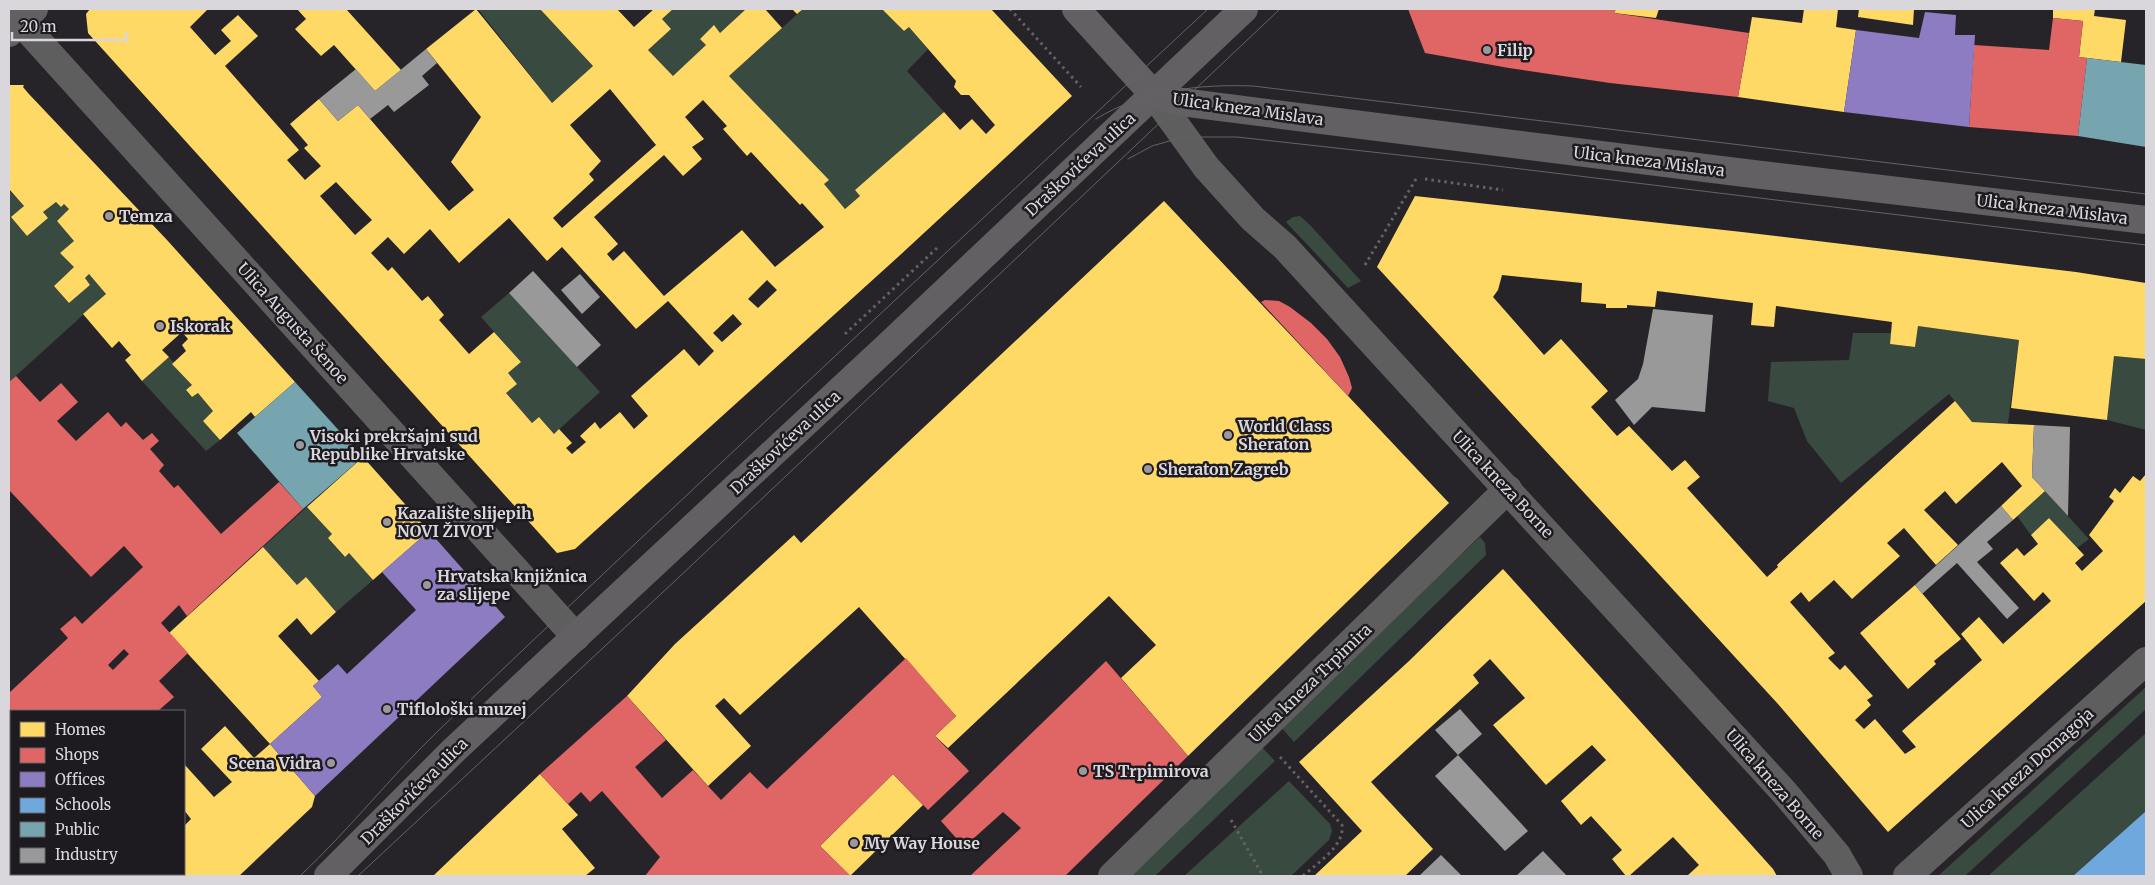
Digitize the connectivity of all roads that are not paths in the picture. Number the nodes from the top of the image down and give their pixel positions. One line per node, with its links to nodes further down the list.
1 (1076, 9): 4 (street)
2 (1244, 9): 4 (street, Draškovićeva ulica)
3 (18, 18): 7 (street, Ulica Augusta Šenoe)
4 (1154, 95): 5 (street, Ulica kneza Mislava); 6 (street, Ulica kneza Borne); 7 (street, Draškovićeva ulica)
5 (2146, 220)
6 (1508, 489): 10 (street, Ulica kneza Trpimira); 11 (street, Ulica kneza Borne)
7 (576, 637): 9 (street, Draškovićeva ulica)
8 (2146, 661): 12 (street, Ulica kneza Domagoja)
9 (328, 876)
10 (1112, 876)
11 (1849, 876)
12 (1907, 876)

